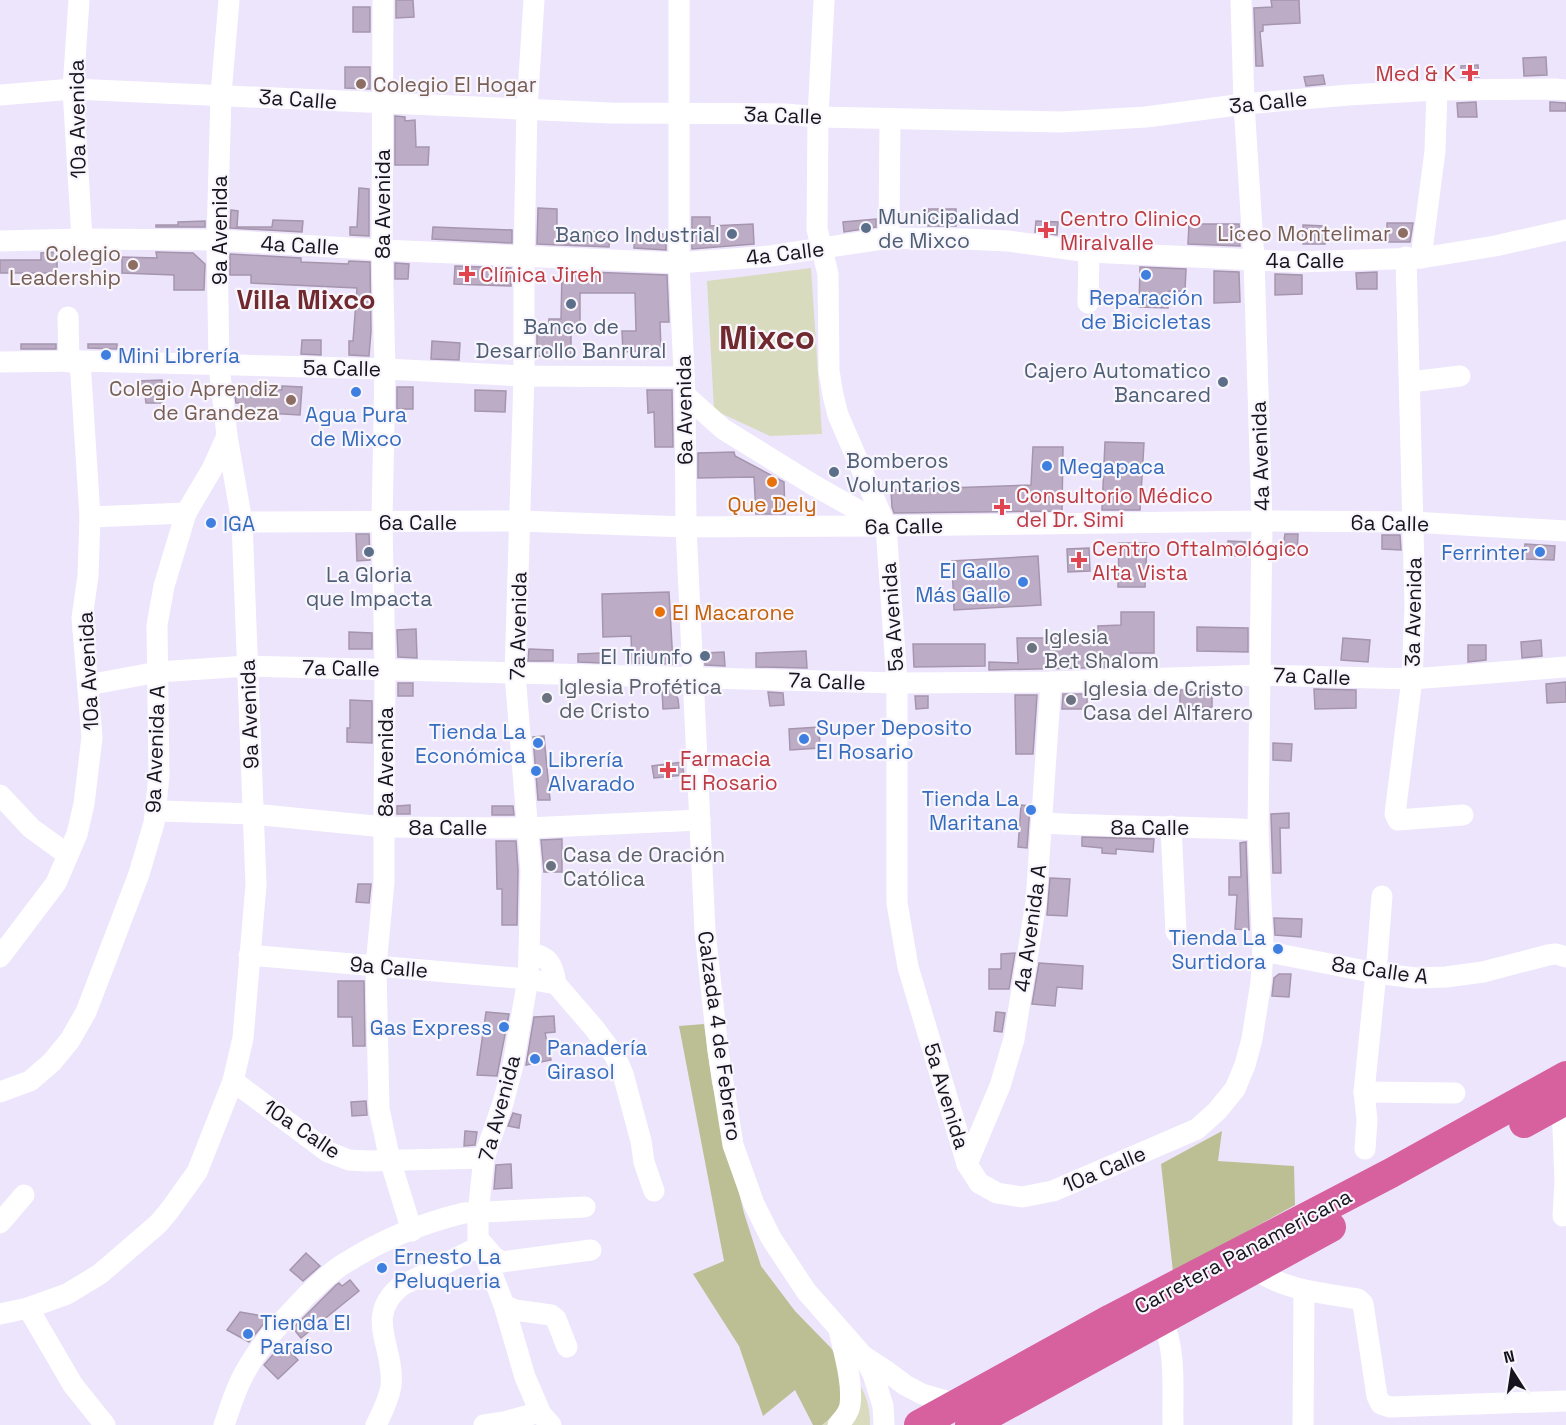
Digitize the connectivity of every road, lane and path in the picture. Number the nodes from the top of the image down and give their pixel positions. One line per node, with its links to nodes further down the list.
1 (79, 0): 8 (street, 10a Avenida)
2 (229, 0): 11 (street, 9a Avenida)
3 (383, 0): 13 (street, 8a Avenida)
4 (534, 0): 15 (street, 7a Avenida)
5 (679, 0): 16 (street, 6a Avenida)
6 (824, 0): 17 (street, 5a Avenida)
7 (1240, 0): 14 (street, 4a Avenida)
8 (73, 89): 11 (street, 3a Calle); 12 (street, 3a Calle); 21 (street, 10a Avenida)
9 (1437, 90): 10 (street, 3a Calle); 14 (street, 3a Calle); 28 (street, 3a Avenida)
10 (1566, 90)
11 (221, 94): 13 (street, 3a Calle); 22 (street, 9a Avenida)
12 (0, 95)
13 (383, 104): 15 (street, 3a Calle); 25 (street, 8a Avenida)
14 (1244, 104): 18 (street, 3a Calle); 29 (street, 4a Avenida)
15 (527, 108): 16 (street, 3a Calle); 27 (street, 7a Avenida)
16 (678, 114): 17 (street, 3a Calle); 30 (street, 6a Avenida)
17 (818, 117): 18 (street, 3a Calle); 24 (street, 5a Avenida)
18 (890, 118): 20 (street)
19 (1566, 230): 28 (street, 4a Calle)
20 (889, 238): 24 (street, 4a Calle); 26 (street, 4a Calle)
21 (82, 239): 22 (street, 4a Calle); 23 (street, 4a Calle)
22 (217, 240): 25 (street, 4a Calle); 35 (street, 9a Avenida)
23 (0, 241)
24 (821, 249): 30 (street, 4a Calle); 51 (street, 5a Avenida)
25 (382, 250): 27 (street, 4a Calle); 36 (street, 8a Avenida)
26 (1089, 252): 29 (street, 4a Calle); 31 (street)
27 (524, 256): 30 (street, 4a Calle); 37 (street, 7a Avenida)
28 (1413, 258): 29 (street, 4a Calle); 39 (street, 3a Avenida)
29 (1254, 260): 47 (street, 4a Avenida)
30 (679, 263): 40 (street, 6a Avenida)
31 (1088, 303)
32 (68, 317): 34 (street, 10a Avenida)
33 (0, 362): 34 (street, 5a Calle)
34 (75, 362): 35 (street, 5a Calle); 45 (street, 10a Avenida)
35 (219, 365): 36 (street, 5a Calle); 43 (street, 9a Avenida)
36 (385, 369): 37 (street, 5a Calle); 49 (street, 8a Avenida)
37 (524, 376): 40 (street, 5a Calle); 46 (street, 7a Avenida)
38 (1460, 376): 39 (street)
39 (1410, 382): 50 (street, 3a Avenida)
40 (685, 386): 41 (street); 42 (street, 6a Avenida)
41 (723, 429): 42 (street); 51 (street)
42 (684, 435): 52 (street, 6a Avenida)
43 (227, 436): 44 (street, 9a Avenida A); 48 (street, 9a Avenida)
44 (186, 513): 45 (street); 57 (street, 9a Avenida A)
45 (90, 517): 64 (street, 10a Avenida)
46 (519, 521): 49 (street, 6a Calle); 52 (street, 6a Calle); 58 (street, 7a Avenida)
47 (1262, 521): 50 (street, 6a Calle); 51 (street, 6a Calle); 59 (street, 4a Avenida)
48 (242, 522): 49 (street, 6a Calle); 54 (street, 9a Avenida)
49 (382, 522): 56 (street, 8a Avenida)
50 (1413, 522): 53 (street, 6a Calle); 61 (street, 3a Avenida)
51 (886, 526): 52 (street, 6a Calle); 63 (street, 5a Avenida)
52 (686, 527): 60 (street, 6a Avenida)
53 (1566, 531)
54 (247, 666): 56 (street, 7a Calle); 57 (street, 7a Calle); 67 (street, 9a Avenida)
55 (1566, 667): 61 (street, 7a Calle)
56 (385, 669): 58 (street, 7a Calle); 72 (street, 8a Avenida)
57 (158, 672): 64 (street, 7a Calle); 89 (street, 9a Avenida A)
58 (516, 674): 60 (street, 7a Calle); 73 (street, 7a Avenida)
59 (1261, 675): 61 (street, 7a Calle); 62 (street, 7a Calle); 74 (street, 4a Avenida)
60 (693, 677): 63 (street, 7a Calle); 69 (street, 6a Avenida)
61 (1412, 679): 68 (street, 3a Avenida)
62 (1051, 682): 63 (street, 7a Calle); 70 (street, 4a Avenida A)
63 (897, 683): 96 (street, 5a Avenida)
64 (88, 685): 75 (street, 10a Avenida)
65 (0, 795): 75 (street)
66 (161, 811): 67 (street, 8a Calle)
67 (253, 814): 72 (street, 8a Calle); 80 (street, 9a Avenida)
68 (1463, 815)
69 (700, 820): 73 (street, 8a Calle); 112 (street, Calzada 4 de Febrero)
70 (1042, 823): 71 (street, 8a Calle); 96 (street, 4a Avenida A)
71 (1172, 826): 74 (street, 8a Calle); 77 (street)
72 (384, 827): 73 (street, 8a Calle); 83 (street, 8a Avenida)
73 (527, 828): 79 (street, 7a Avenida)
74 (1258, 830): 78 (street, 4a Avenida)
75 (68, 855): 81 (street, 10a Avenida)
76 (1382, 896): 84 (street)
77 (1176, 932)
78 (1263, 951): 84 (street, 8a Calle A); 88 (street, 4a Avenida)
79 (529, 952): 85 (street, 7a Avenida); 86 (street)
80 (249, 955): 83 (street, 9a Calle); 87 (street, 9a Avenida)
81 (0, 957)
82 (1566, 957): 84 (street, 8a Calle A)
83 (375, 966): 85 (street, 9a Calle); 95 (street, 8a Avenida)
84 (1376, 973): 90 (street)
85 (528, 979): 86 (street, 9a Calle); 94 (street, 7a Avenida)
86 (556, 984): 97 (street)
87 (233, 1081): 95 (street, 10a Calle); 109 (street, 9a Avenida)
88 (1235, 1089): 96 (street, 10a Calle)
89 (0, 1092)
90 (1364, 1092): 92 (street); 93 (street)
91 (1565, 1092): 101 (street); 106 (highway, Carretera Panamericana); 116 (highway, Carretera Panamericana)
92 (1455, 1093)
93 (1365, 1149)
94 (484, 1158): 95 (street, 10a Calle); 100 (street, 7a Avenida)
95 (390, 1160): 103 (street, 8a Avenida)
96 (967, 1164)
97 (654, 1191)
98 (24, 1195): 102 (street)
99 (585, 1207): 100 (street)
100 (478, 1213): 103 (street); 104 (street, 7a Avenida)
101 (1563, 1216)
102 (0, 1223)
103 (412, 1231): 119 (street)
104 (479, 1242): 105 (street); 108 (street, 7a Avenida); 120 (street)
105 (591, 1250)
106 (1255, 1269): 107 (street); 111 (highway, Carretera Panamericana)
107 (1304, 1291): 115 (street); 126 (street)
108 (504, 1305): 113 (street); 117 (street, 7a Avenida)
109 (27, 1308): 110 (street, 9a Avenida); 118 (street)
110 (0, 1314)
111 (1162, 1320): 116 (highway, Carretera Panamericana); 125 (street)
112 (839, 1330): 114 (street, Calzada 4 de Febrero); 122 (street)
113 (567, 1347)
114 (864, 1357): 116 (street, Calzada 4 de Febrero); 123 (street, Calzada 4 de Febrero)
115 (1566, 1401)
116 (963, 1414): 124 (highway, Carretera Panamericana)
117 (541, 1419): 121 (street)
118 (105, 1425)
119 (224, 1425)
120 (376, 1425)
121 (484, 1425)
122 (838, 1425)
123 (884, 1425)
124 (919, 1425)
125 (1173, 1425)
126 (1303, 1425)

